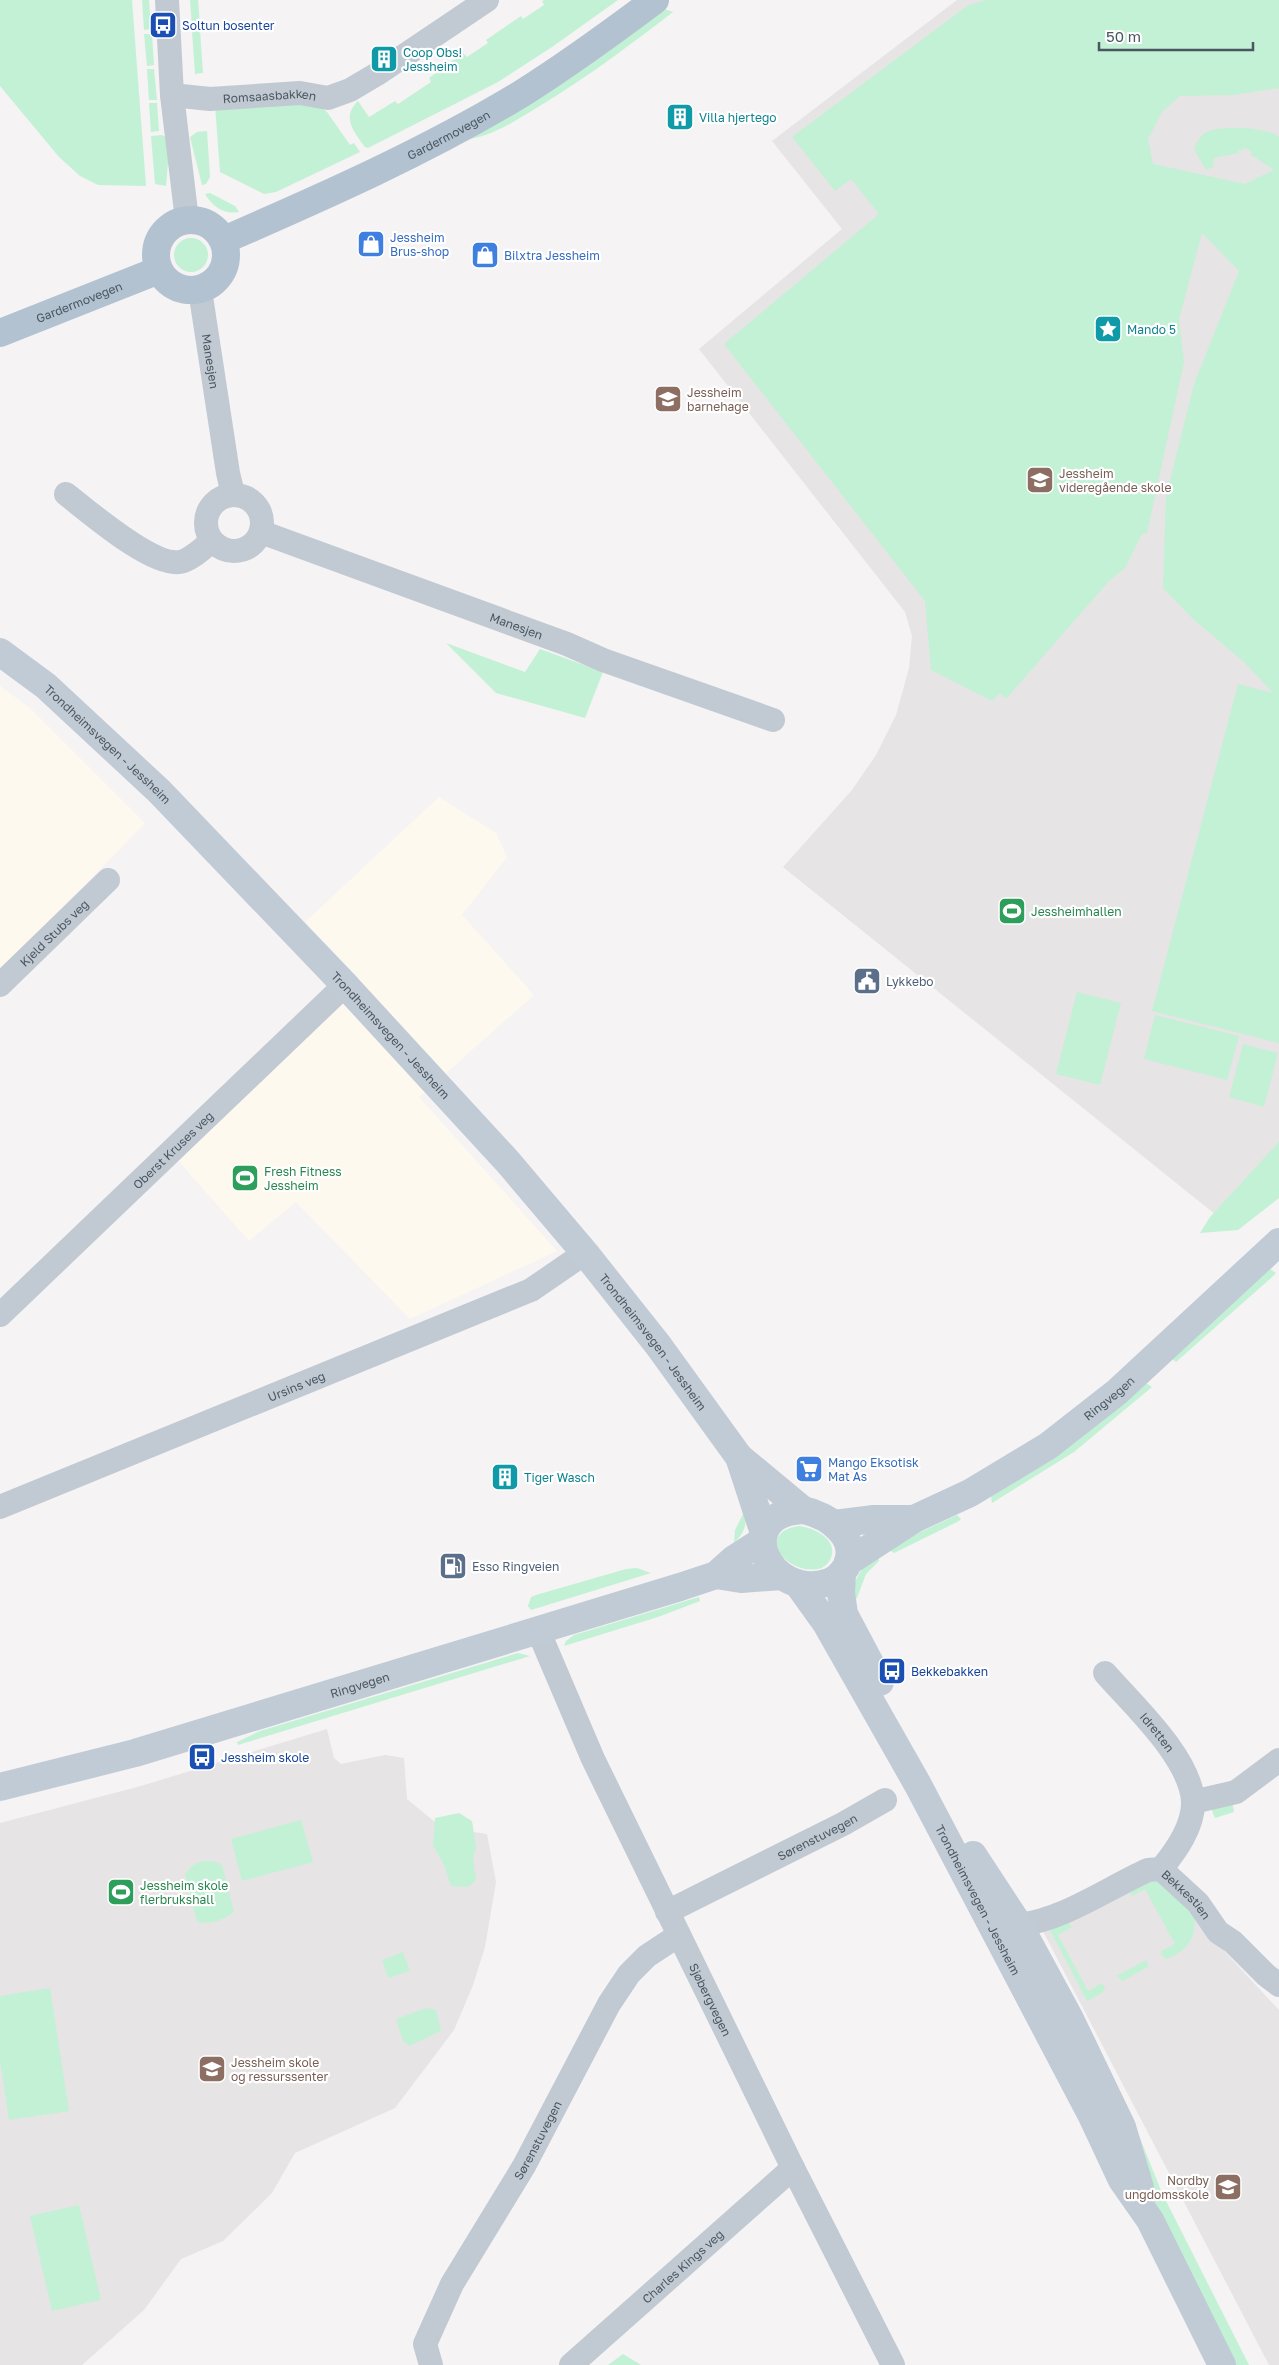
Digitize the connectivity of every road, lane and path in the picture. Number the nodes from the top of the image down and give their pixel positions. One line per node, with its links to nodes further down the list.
1 (167, 0): 4 (street)
2 (487, 0): 4 (street, Romsaasbakken)
3 (655, 0): 6 (main road, Gardermovegen)
4 (172, 95): 5 (street)
5 (187, 220): 6 (main road); 7 (main road)
6 (224, 240): 8 (main road)
7 (159, 270): 8 (main road); 9 (main road, Gardermovegen)
8 (200, 290): 11 (street, Manesjen)
9 (0, 333)
10 (66, 494): 13 (street)
11 (233, 494): 12 (street); 13 (street)
12 (261, 532): 13 (street); 15 (street, Manesjen)
13 (212, 541)
14 (0, 652): 18 (main road, Trondheimsvegen - Jessheim)
15 (773, 720)
16 (108, 880): 17 (street, Kjeld Stubs veg)
17 (0, 985)
18 (345, 986): 20 (main road, Trondheimsvegen - Jessheim); 21 (street, Oberst Kruses veg)
19 (1279, 1242): 25 (main road, Ringvegen)
20 (585, 1253): 22 (main road, Trondheimsvegen - Jessheim); 23 (street, Ursins veg)
21 (0, 1315)
22 (739, 1457): 24 (main road, Trondheimsvegen - Jessheim); 27 (main road, Trondheimsvegen - Jessheim)
23 (0, 1507)
24 (803, 1510): 26 (main road); 27 (main road)
25 (914, 1519): 26 (main road, Ringvegen); 28 (main road, Ringvegen)
26 (834, 1524): 28 (main road)
27 (763, 1537): 29 (main road, Ringvegen); 30 (main road)
28 (845, 1567): 30 (main road); 39 (main road, Trondheimsvegen - Jessheim)
29 (716, 1575): 30 (main road, Ringvegen); 31 (main road, Ringvegen)
30 (790, 1580): 43 (main road, Trondheimsvegen - Jessheim)
31 (538, 1630): 34 (main road, Ringvegen); 38 (street, Sjøbergvegen)
32 (1105, 1673): 36 (street, Idretten)
33 (1279, 1760): 36 (street)
34 (0, 1787)
35 (885, 1800): 38 (street, Sørenstuvegen)
36 (1193, 1802): 37 (street, Idretten)
37 (1160, 1869): 39 (street, Bekkestien); 41 (street, Bekkestien)
38 (668, 1912): 40 (street, Sjøbergvegen)
39 (1019, 1924): 43 (main road, Trondheimsvegen - Jessheim)
40 (679, 1934): 42 (street, Sjøbergvegen); 44 (street, Sørenstuvegen)
41 (1279, 1985)
42 (793, 2168): 45 (street, Charles Kings veg); 46 (street, Sjøbergvegen)
43 (1150, 2220): 47 (main road, Trondheimsvegen - Jessheim)
44 (430, 2365)
45 (571, 2365)
46 (893, 2365)
47 (1222, 2365)

